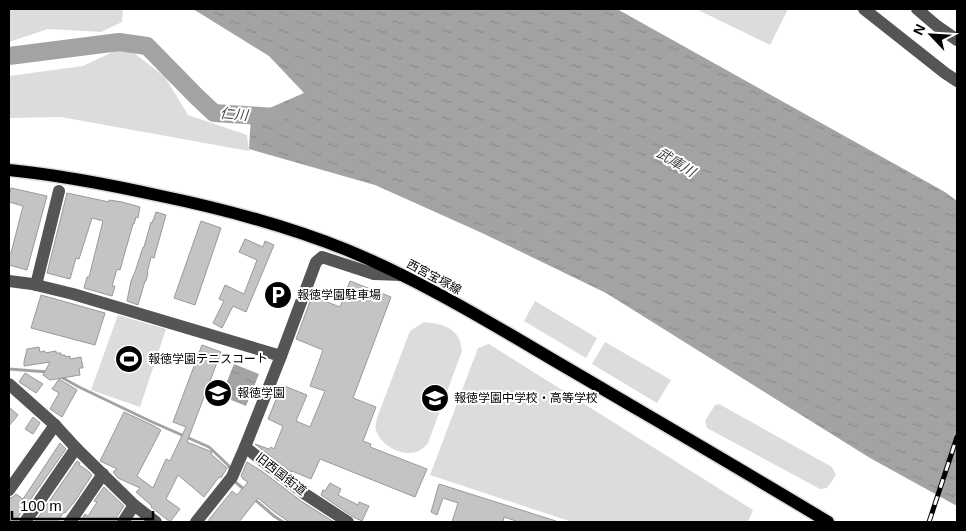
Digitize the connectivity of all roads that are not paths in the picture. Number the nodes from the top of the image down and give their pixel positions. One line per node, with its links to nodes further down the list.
1 (864, 9): 4 (street)
2 (917, 9): 3 (street)
3 (956, 36)
4 (957, 81)
5 (9, 170): 7 (main road, 西宮宝塚線)
6 (59, 191): 9 (street)
7 (404, 275): 10 (street, 旧西国街道); 18 (main road, 西宮宝塚線)
8 (9, 281): 9 (street)
9 (36, 284): 10 (street)
10 (281, 356): 13 (street, 旧西国街道)
11 (9, 384): 12 (street)
12 (55, 424): 14 (street); 16 (street)
13 (245, 447): 23 (street); 24 (street, 旧西国街道)
14 (76, 448): 15 (street); 19 (street)
15 (103, 474): 17 (street); 20 (street)
16 (9, 490)
17 (134, 505): 21 (street); 22 (street)
18 (806, 509): 25 (main road, 西宮宝塚線); 26 (main road, 西宮宝塚線)
19 (25, 522)
20 (70, 522)
21 (123, 522)
22 (156, 522)
23 (196, 522)
24 (348, 522)
25 (828, 522)
26 (836, 522)

